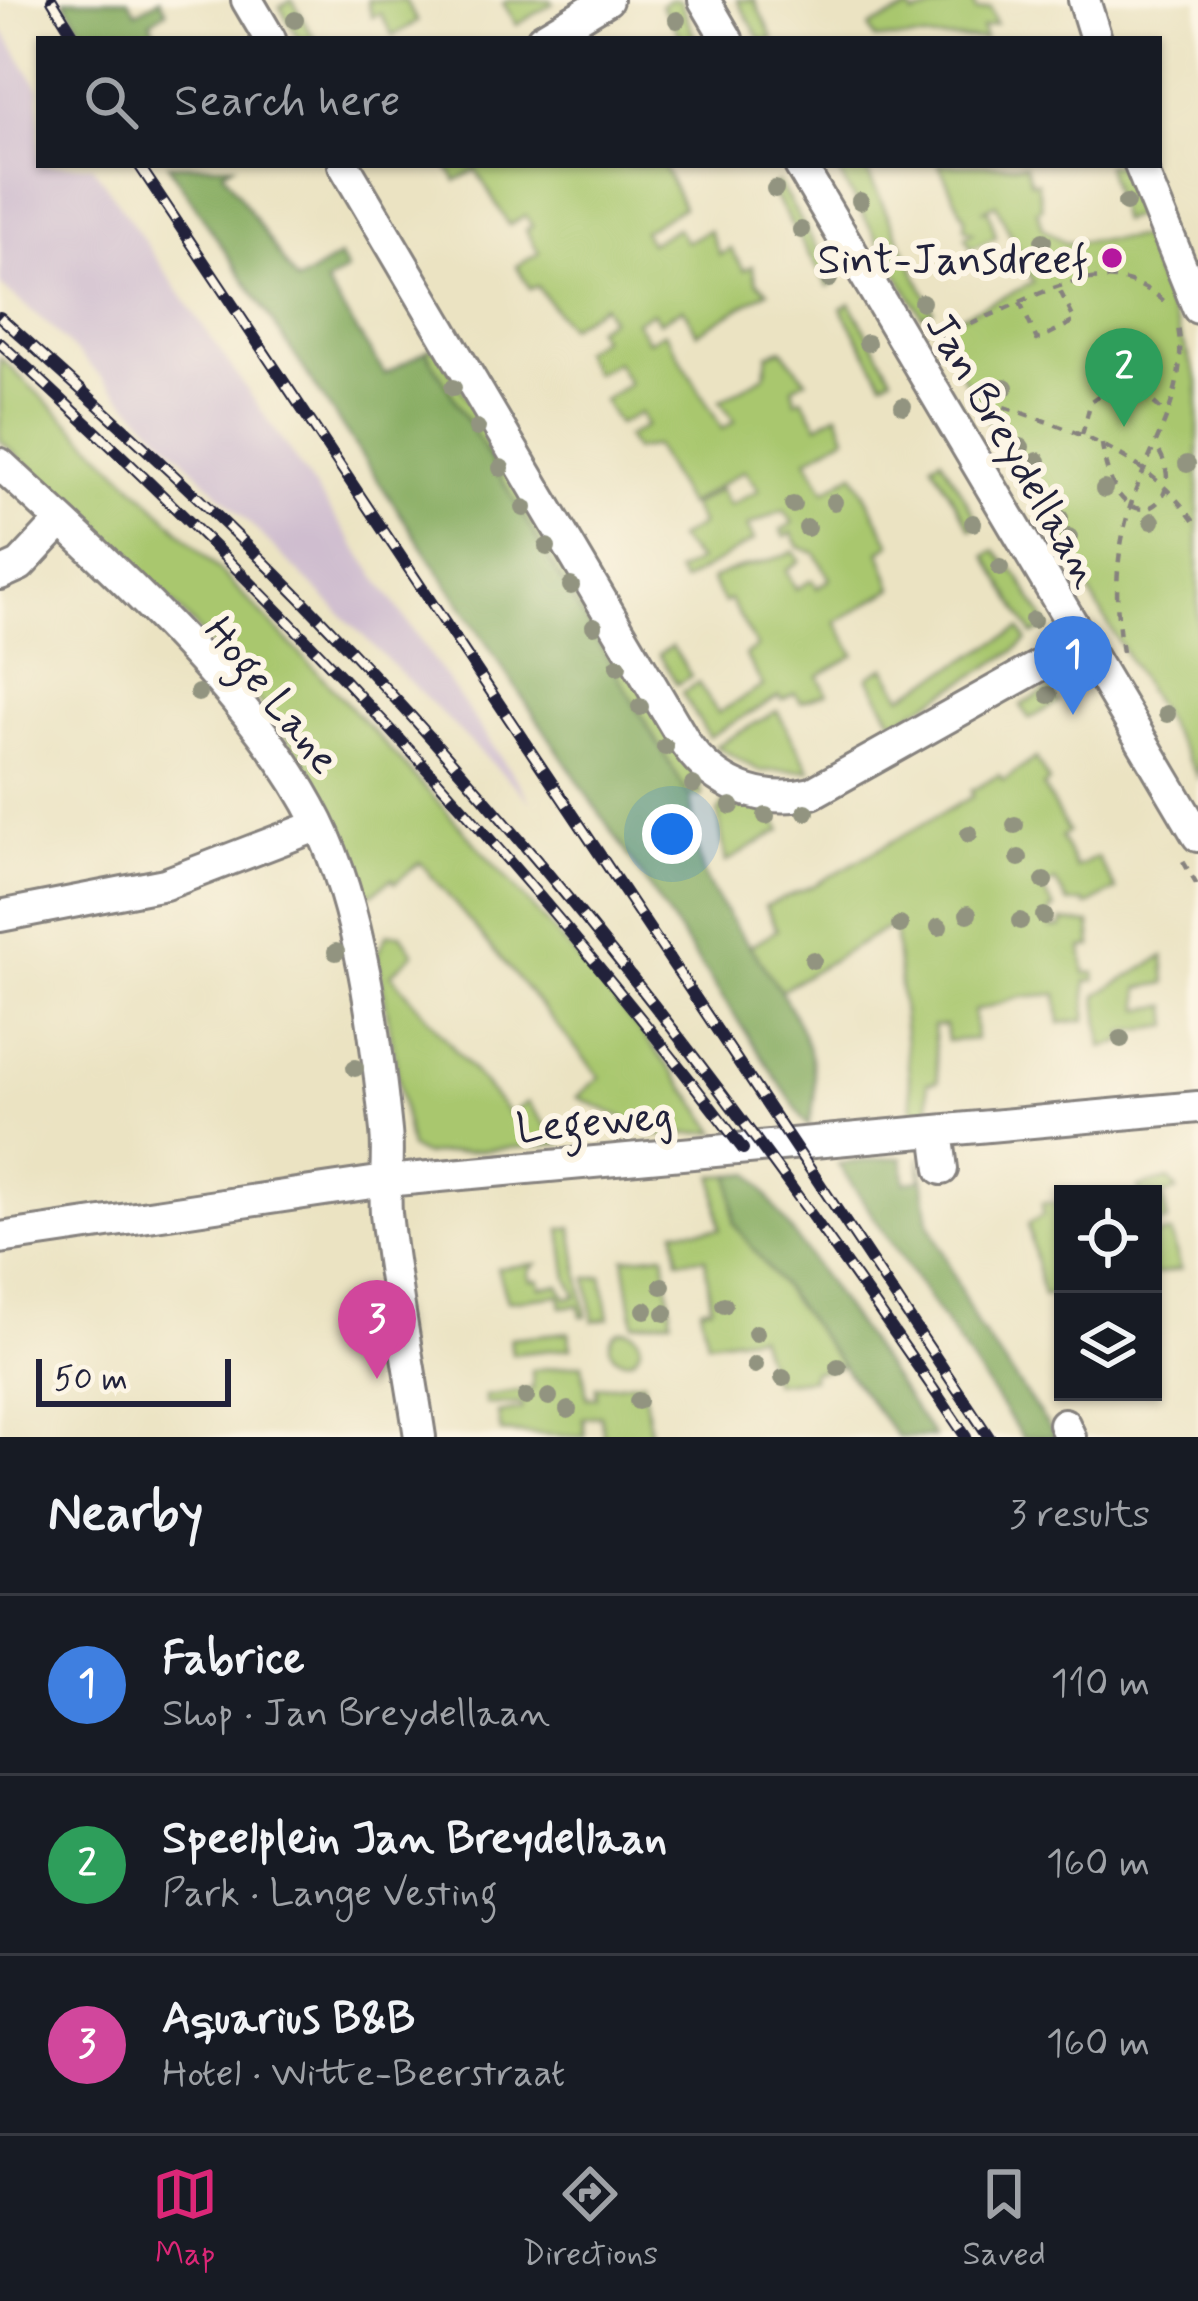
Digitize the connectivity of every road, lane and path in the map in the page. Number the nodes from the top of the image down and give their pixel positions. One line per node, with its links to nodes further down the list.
1 (247, 0): 5 (street)
2 (608, 0): 6 (street)
3 (704, 0): 7 (street)
4 (1084, 0): 8 (street)
5 (267, 36)
6 (547, 36)
7 (725, 36)
8 (1095, 36)
9 (346, 168): 28 (street)
10 (802, 168): 28 (street, Jan Breydellaan)
11 (1141, 168): 14 (street)
12 (1057, 285): 13 (path); 13 (path); 17 (path)
13 (1020, 302): 15 (path)
14 (1198, 306)
15 (938, 339)
16 (971, 397): 18 (path)
17 (1168, 416): 18 (path); 20 (path)
18 (1082, 436): 19 (path)
19 (1102, 444): 22 (path); 24 (path)
20 (1155, 445): 22 (path); 23 (path)
21 (0, 464): 25 (street, Hoge Lane)
22 (1143, 468): 23 (path); 24 (path)
23 (1166, 486): 24 (path); 26 (path)
24 (1129, 508): 29 (path)
25 (61, 521): 27 (street); 30 (street, Hoge Lane)
26 (1198, 528)
27 (0, 574)
28 (1080, 643): 31 (street, Jan Breydellaan)
29 (1122, 652)
30 (319, 825): 34 (street); 38 (street, Hoge Lane)
31 (1198, 836)
32 (1186, 867): 33 (path)
33 (1197, 884)
34 (0, 916)
35 (1198, 1107): 36 (street, Legeweg)
36 (937, 1131): 37 (street); 38 (street, Legeweg)
37 (942, 1169)
38 (385, 1181): 39 (street, Legeweg); 40 (street, Hoge Lane)
39 (0, 1238)
40 (420, 1437)

